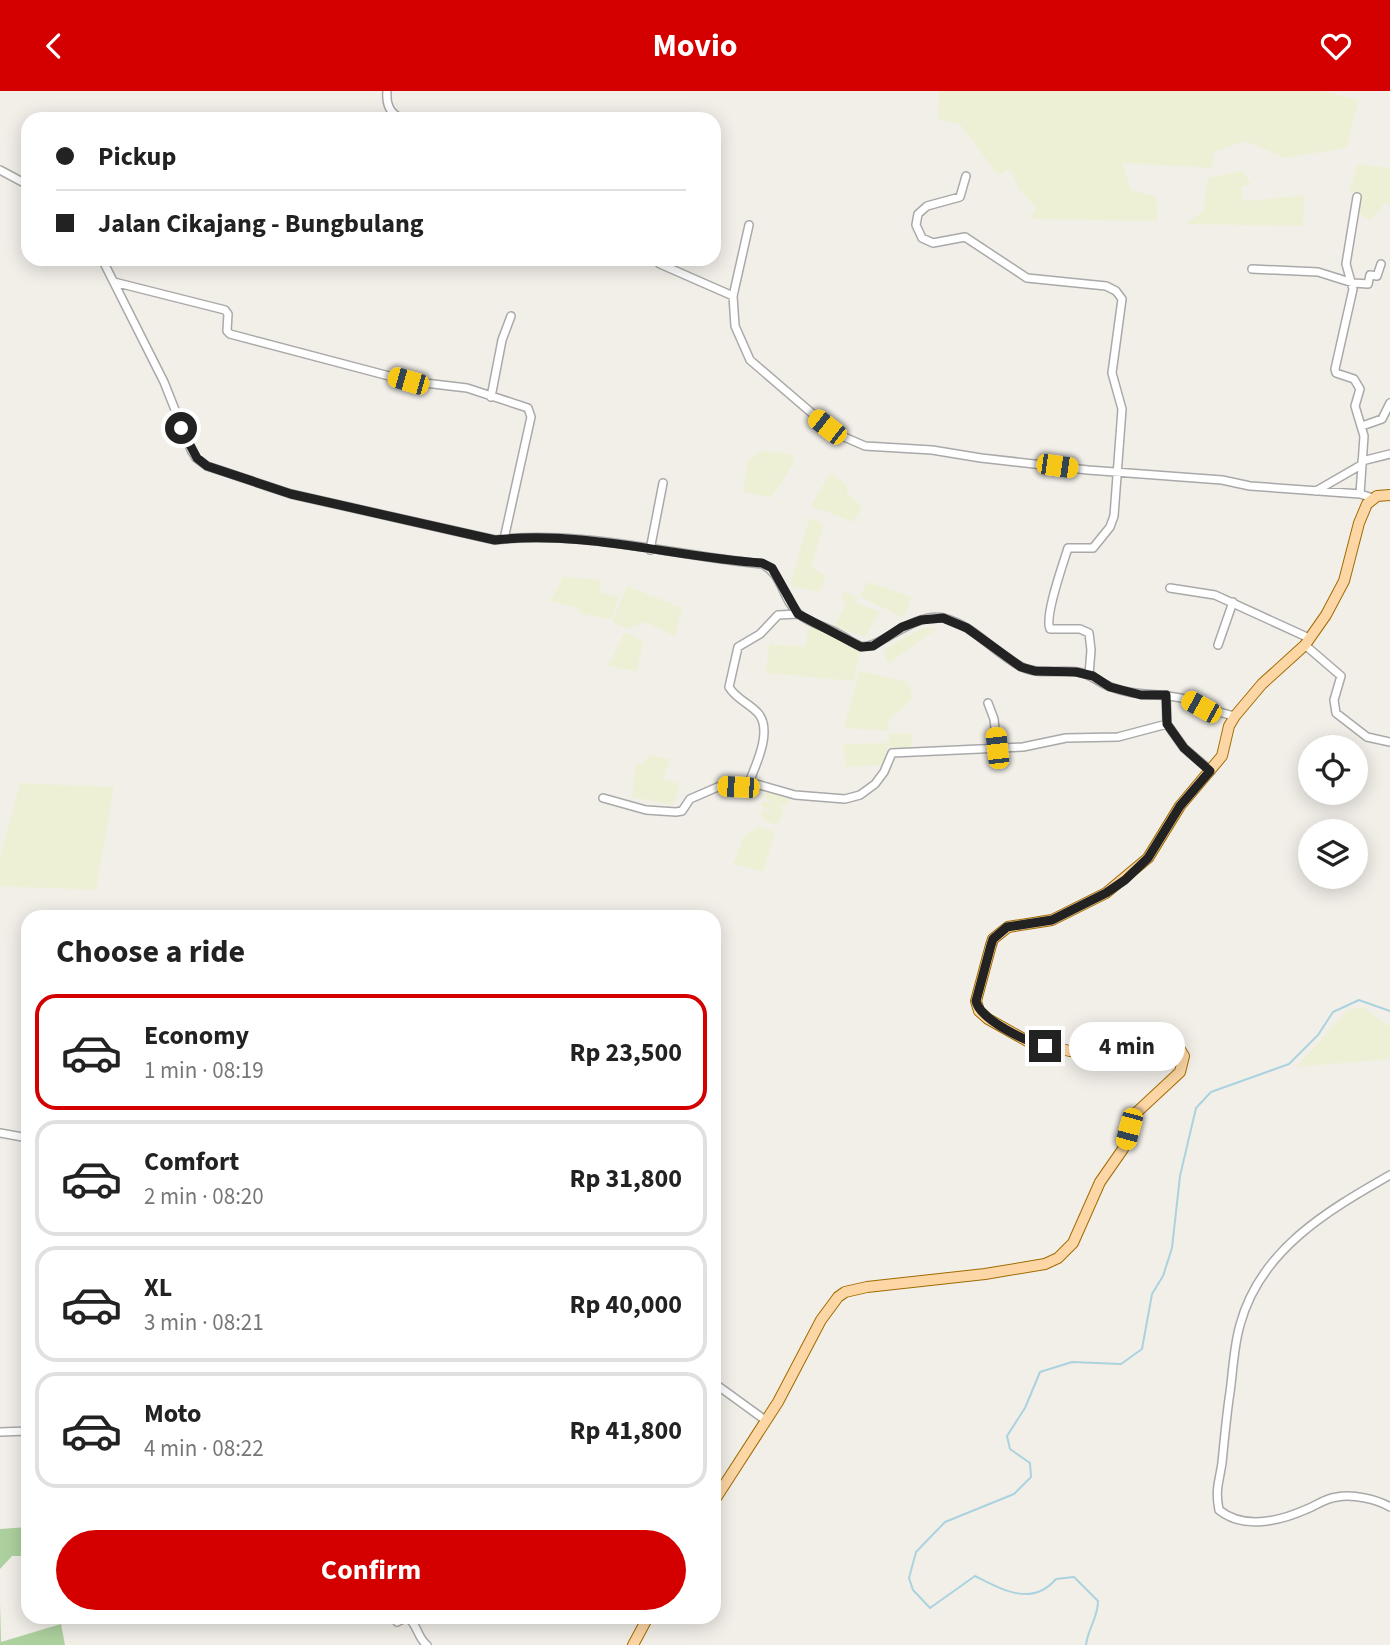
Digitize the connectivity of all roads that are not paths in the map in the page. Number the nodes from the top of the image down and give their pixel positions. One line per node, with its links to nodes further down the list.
1 (387, 91): 2 (street)
2 (391, 112)
3 (0, 170): 5 (street)
4 (966, 176): 21 (street)
5 (21, 181)
6 (1357, 197): 13 (street)
7 (749, 225): 14 (street)
8 (1381, 264): 13 (street)
9 (106, 266): 12 (street)
10 (665, 266): 14 (street)
11 (1252, 269): 13 (street)
12 (114, 282): 16 (street); 27 (street)
13 (1353, 283): 18 (street)
14 (733, 296): 21 (street)
15 (511, 316): 16 (street)
16 (491, 397): 27 (street)
17 (1390, 403): 18 (street)
18 (1362, 426): 20 (street)
19 (1390, 454): 20 (street)
20 (1362, 463): 23 (street); 24 (street)
21 (1117, 471): 23 (street); 34 (street)
22 (663, 483): 28 (street)
23 (1315, 491): 24 (street)
24 (1360, 493): 26 (street)
25 (1390, 495): 26 (main road)
26 (1373, 498): 32 (main road)
27 (504, 539): 28 (street)
28 (650, 550): 31 (street)
29 (1170, 588): 30 (street)
30 (1233, 602): 32 (street); 33 (street)
31 (798, 614): 34 (street); 42 (street)
32 (1307, 641): 37 (main road); 39 (street)
33 (1218, 645)
34 (1089, 675): 35 (street)
35 (1166, 695): 37 (street); 38 (street)
36 (988, 703): 40 (street)
37 (1235, 716): 41 (main road)
38 (1167, 724): 40 (street); 41 (street)
39 (1390, 742)
40 (997, 748): 42 (street)
41 (1210, 771): 48 (main road)
42 (749, 782): 43 (street)
43 (603, 798)
44 (0, 1133): 45 (street)
45 (21, 1137)
46 (1390, 1174): 52 (street)
47 (721, 1389): 48 (street)
48 (765, 1420): 51 (main road)
49 (21, 1431): 50 (street)
50 (0, 1432)
51 (721, 1490)
52 (1390, 1507)
53 (415, 1624): 55 (street)
54 (644, 1624): 56 (main road)
55 (427, 1645)
56 (633, 1645)

